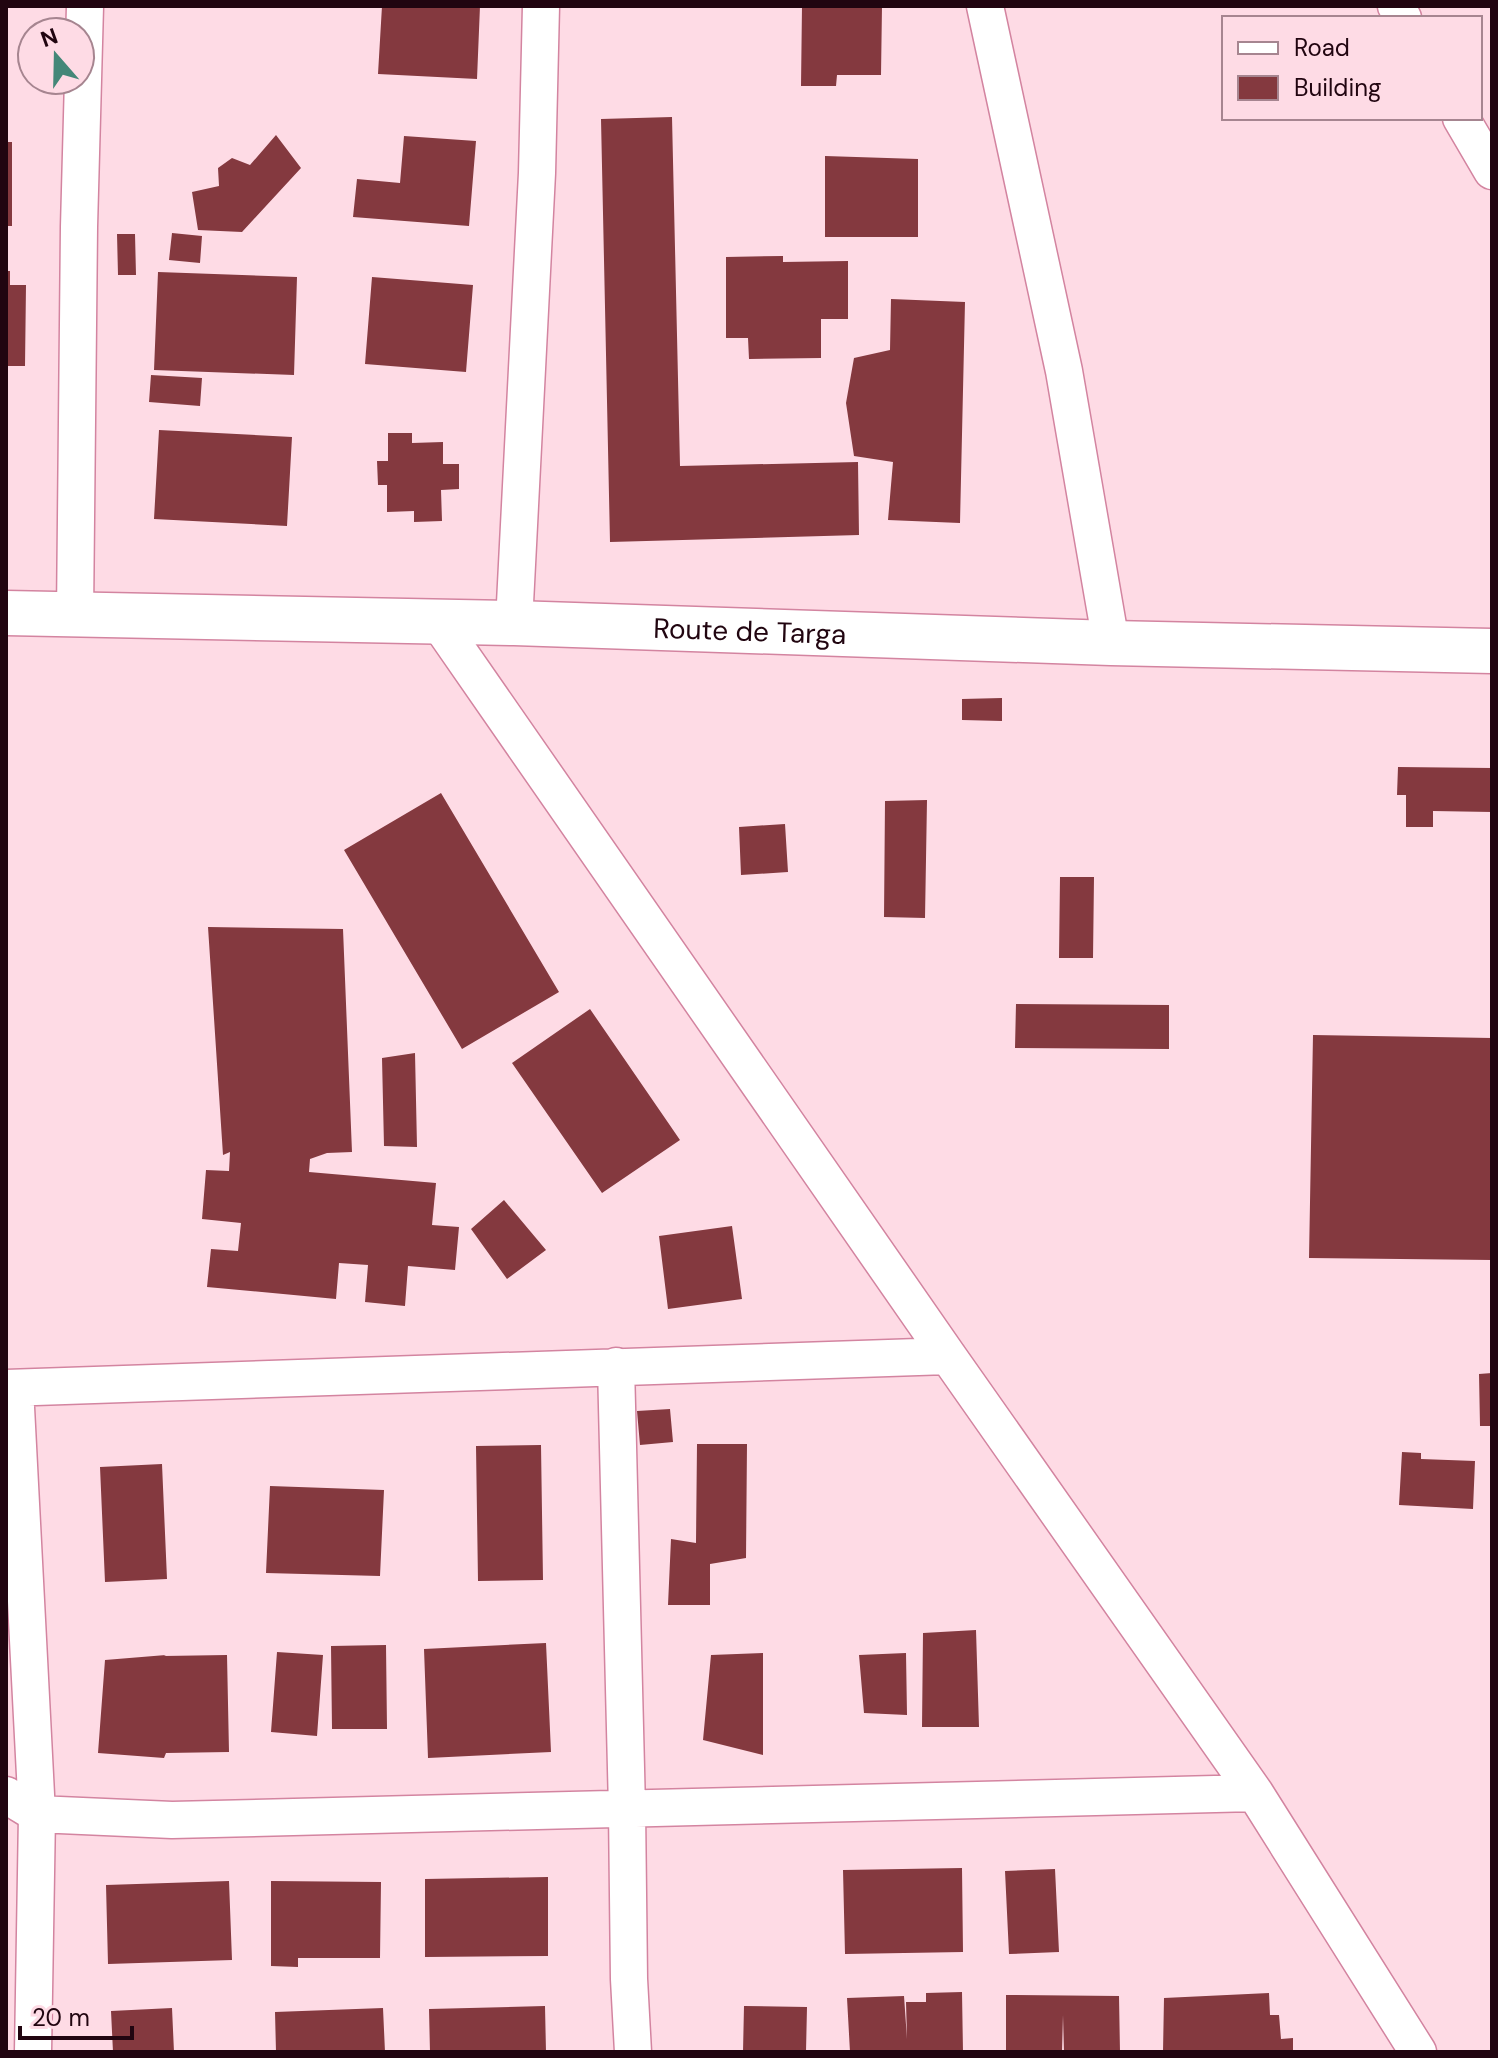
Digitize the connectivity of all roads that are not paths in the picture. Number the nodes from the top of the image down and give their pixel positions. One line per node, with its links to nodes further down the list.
1 (85, 6): 7 (street)
2 (541, 6): 9 (street)
3 (985, 6): 10 (street)
4 (1462, 120): 5 (street)
5 (1492, 171)
6 (6, 613): 7 (main road, Route de Targa)
7 (75, 615): 8 (main road, Route de Targa)
8 (439, 623): 9 (main road, Route de Targa); 12 (street)
9 (514, 623): 10 (main road, Route de Targa)
10 (1111, 643): 11 (main road, Route de Targa)
11 (1492, 651)
12 (948, 1356): 13 (street); 15 (street)
13 (616, 1366): 14 (street); 17 (street)
14 (11, 1388): 18 (street)
15 (1255, 1793): 17 (street); 21 (street)
16 (6, 1795): 18 (street)
17 (627, 1809): 18 (street); 20 (street)
18 (37, 1814): 19 (street)
19 (33, 2052)
20 (633, 2052)
21 (1418, 2052)

